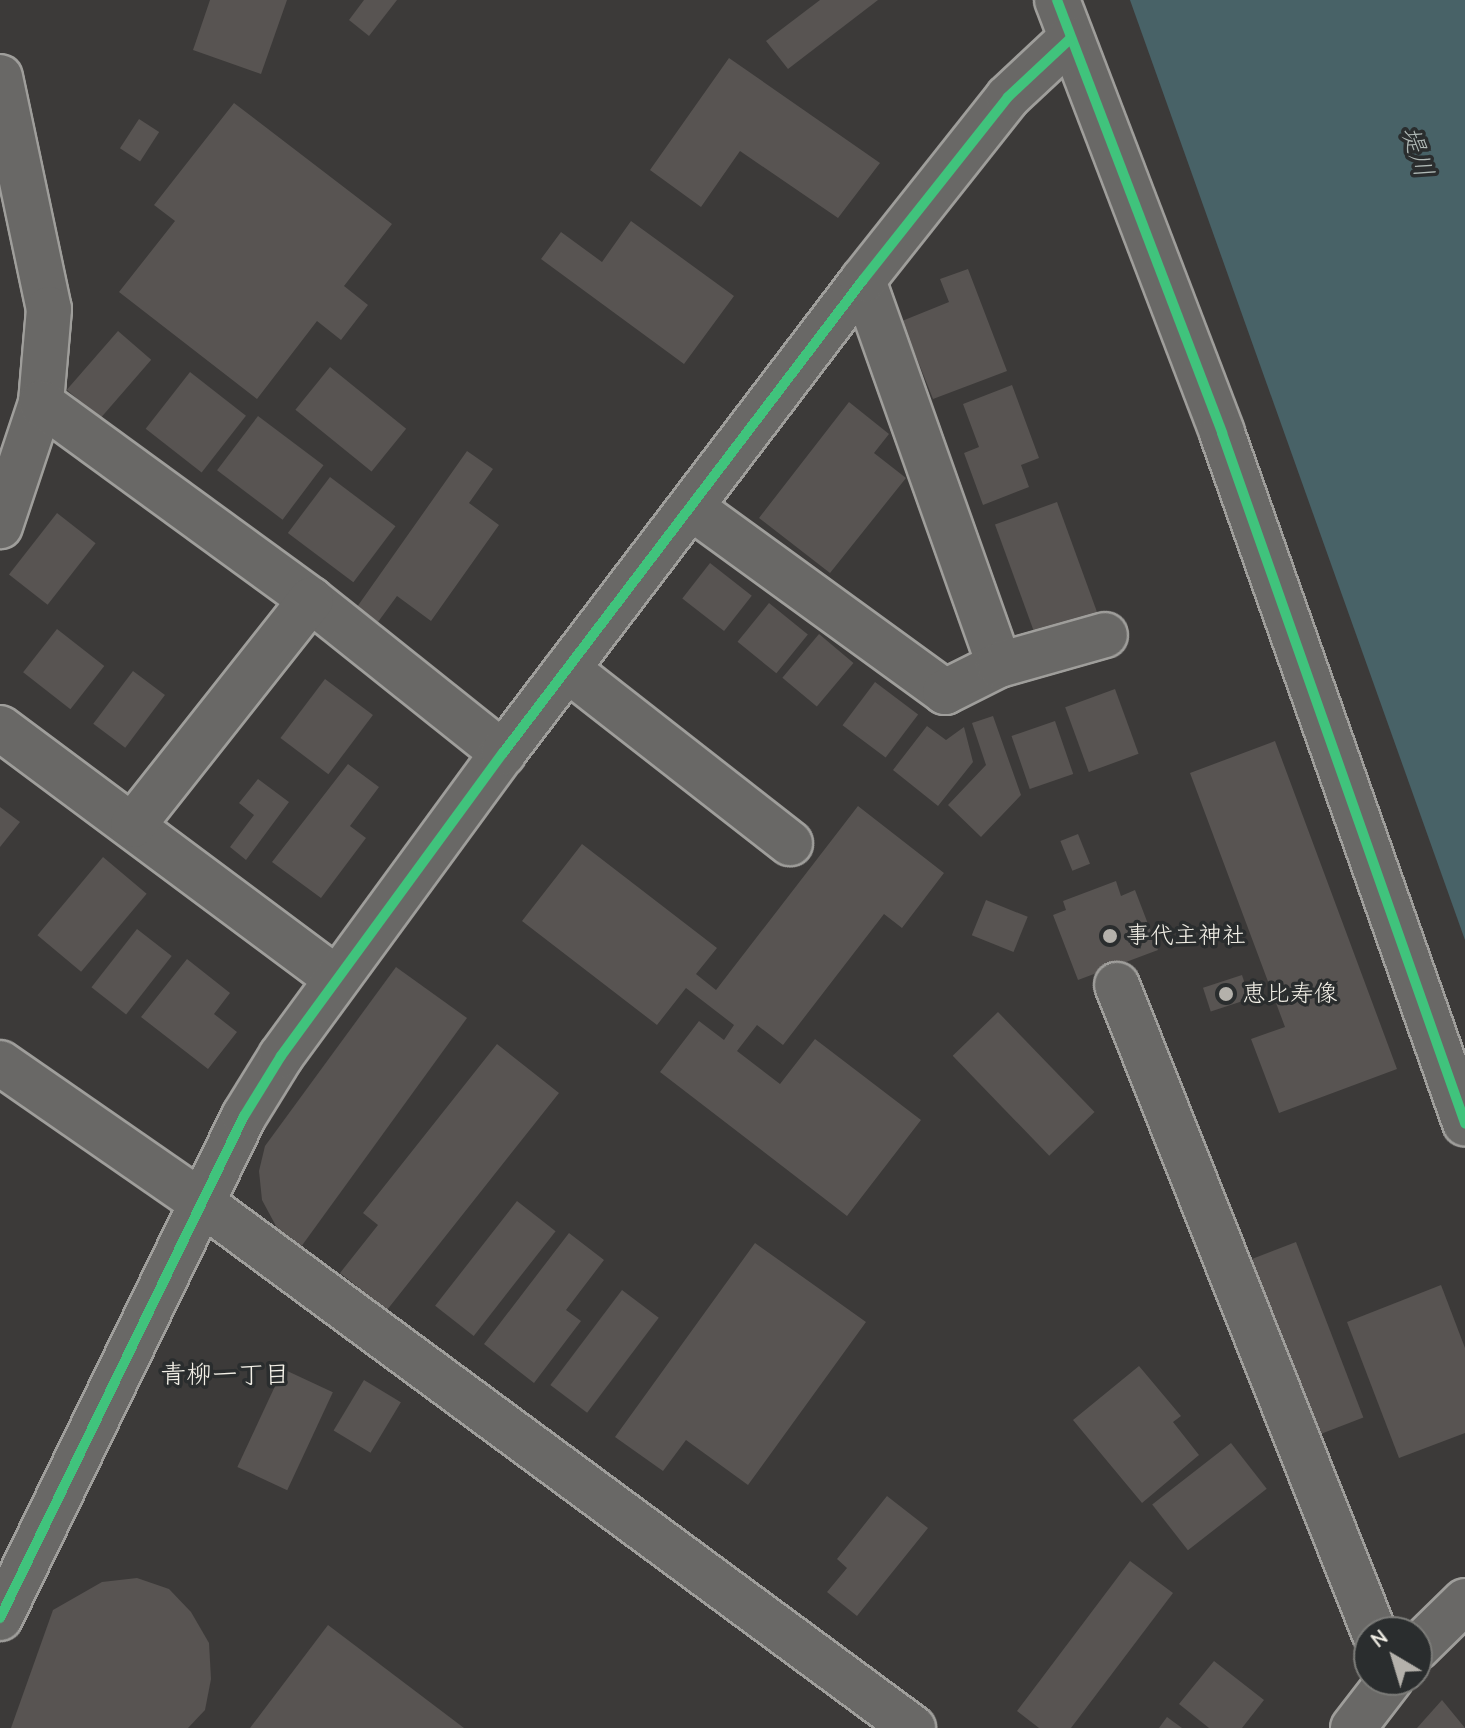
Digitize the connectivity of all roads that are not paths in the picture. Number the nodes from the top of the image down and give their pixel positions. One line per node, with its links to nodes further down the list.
1 (1064, 19): 3 (street); 18 (street)
2 (0, 77): 4 (street)
3 (863, 280): 5 (street); 9 (street)
4 (41, 403): 6 (street); 7 (street)
5 (692, 508): 9 (street); 10 (street)
6 (0, 526)
7 (311, 600): 12 (street); 13 (street)
8 (1105, 635): 9 (street)
9 (999, 665)
10 (567, 669): 12 (street); 14 (street)
11 (0, 728): 13 (street)
12 (503, 753): 15 (street)
13 (133, 825): 15 (street)
14 (790, 843)
15 (336, 978): 19 (street)
16 (1117, 985): 21 (street)
17 (0, 1063): 19 (street)
18 (1465, 1123)
19 (202, 1203): 22 (street); 25 (street)
20 (1465, 1601): 23 (street)
21 (1368, 1616)
22 (0, 1618)
23 (1433, 1632)
24 (1378, 1696): 26 (street)
25 (913, 1728)
26 (1353, 1728)

